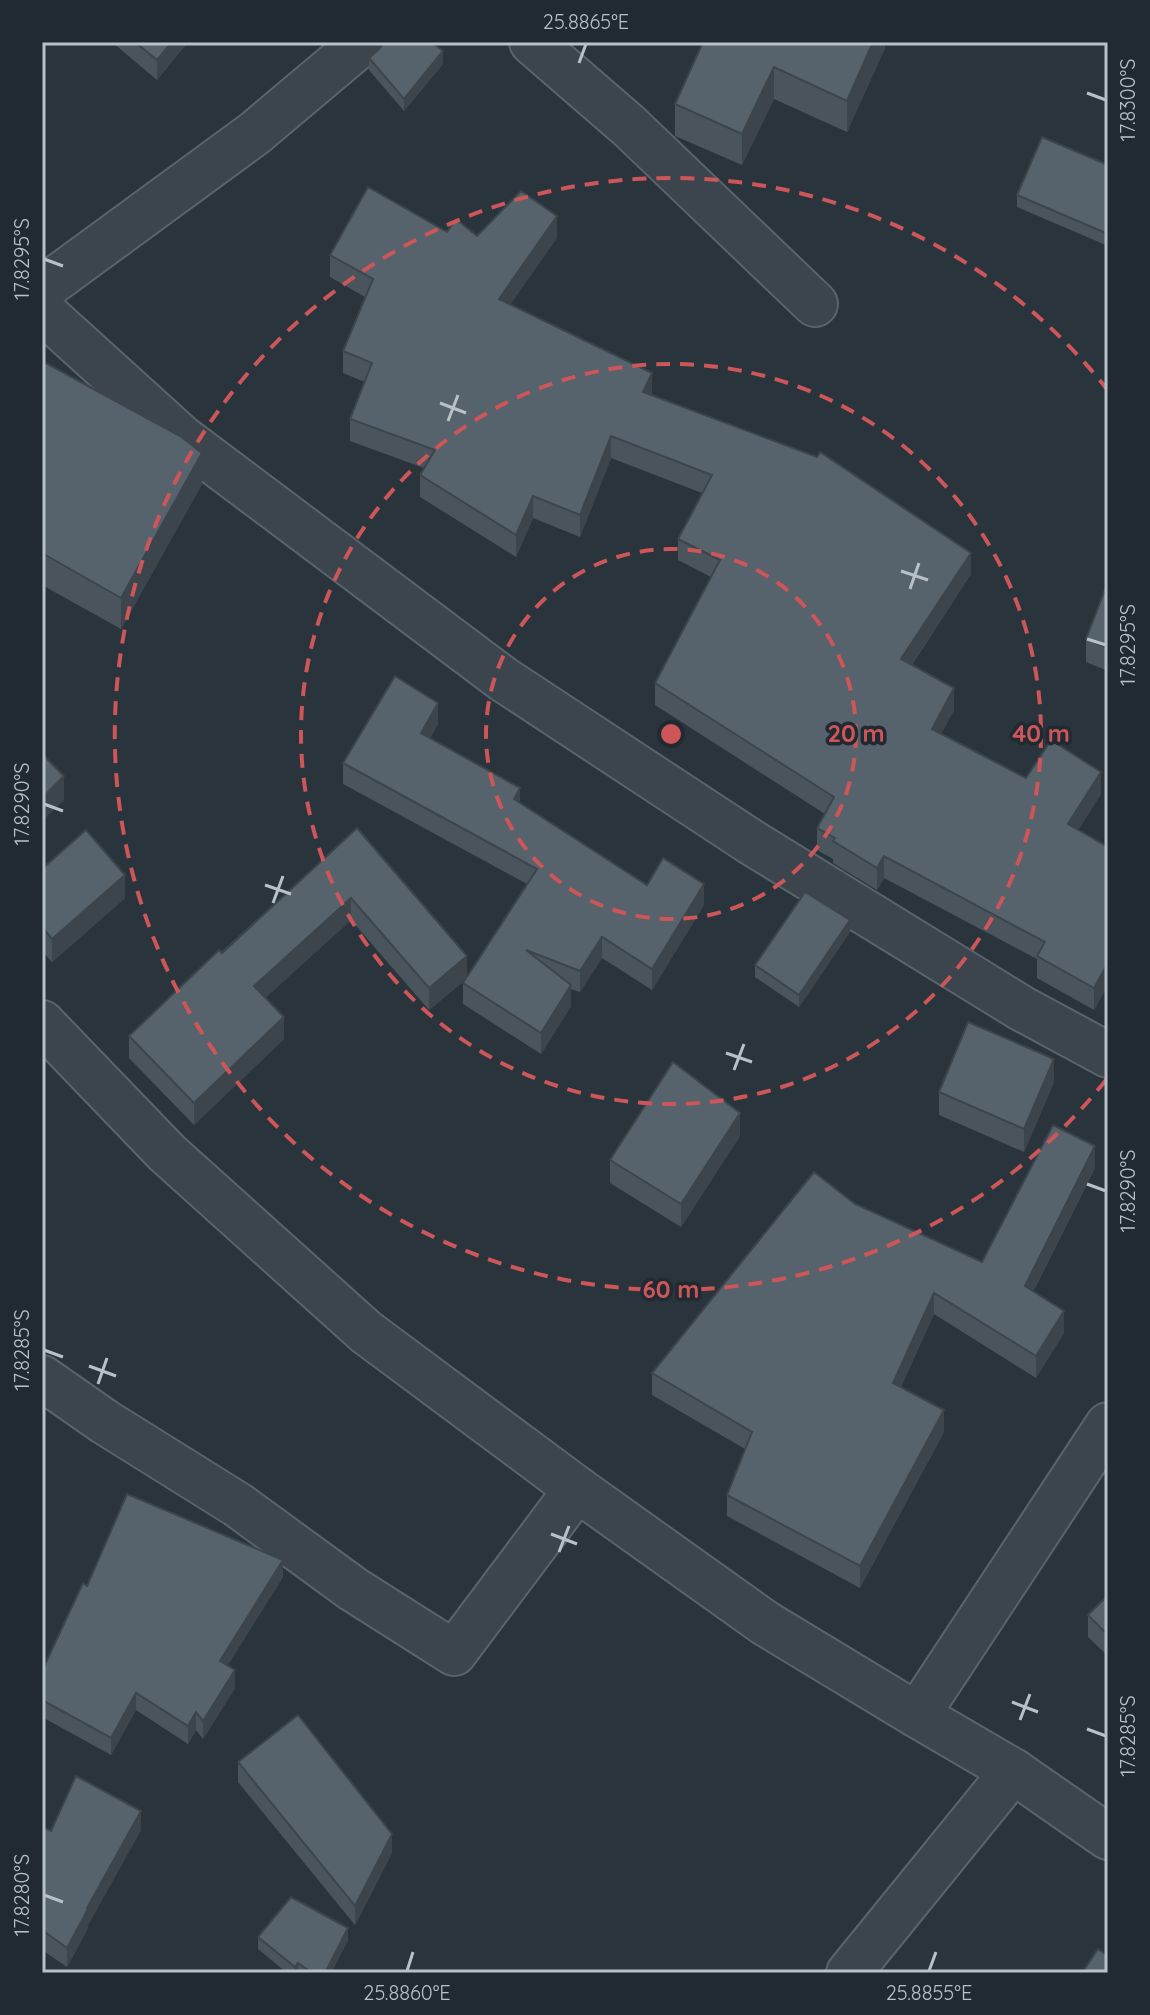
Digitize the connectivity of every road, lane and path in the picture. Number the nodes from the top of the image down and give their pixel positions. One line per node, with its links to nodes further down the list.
1 (363, 42): 3 (street)
2 (532, 42): 4 (street)
3 (42, 289)
4 (815, 304)
5 (42, 311): 7 (street)
6 (42, 1023): 10 (street)
7 (1108, 1055)
8 (42, 1378): 10 (street)
9 (1108, 1425): 11 (street)
10 (577, 1489): 11 (street)
11 (917, 1715): 12 (street)
12 (1013, 1771): 13 (street); 14 (street)
13 (1108, 1837)
14 (849, 1973)

